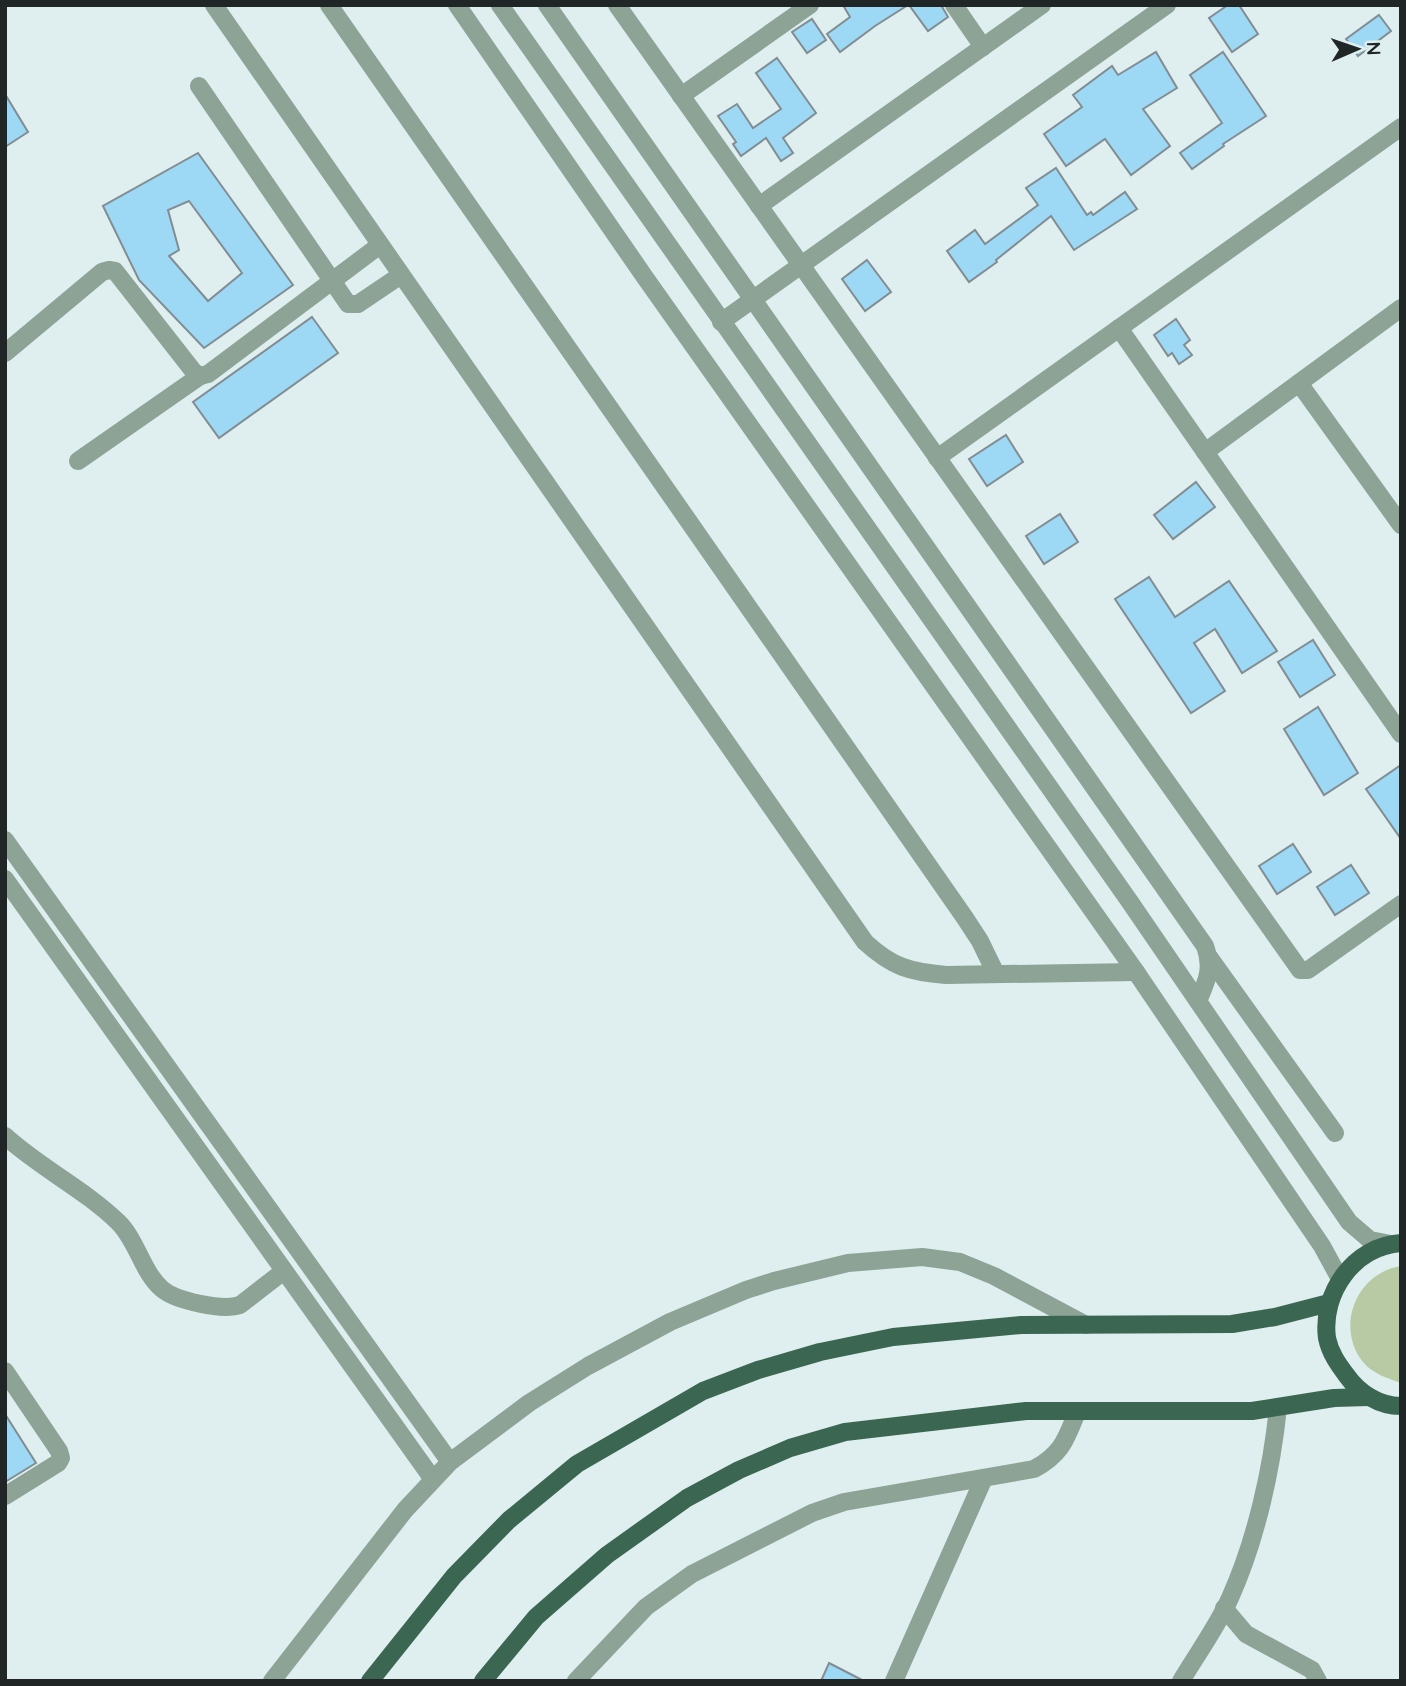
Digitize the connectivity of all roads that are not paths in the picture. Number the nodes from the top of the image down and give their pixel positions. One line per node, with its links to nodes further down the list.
1 (214, 5): 16 (street)
2 (329, 5): 37 (street)
3 (457, 5): 36 (street)
4 (500, 5): 22 (street)
5 (547, 5): 20 (street)
6 (810, 5): 13 (street)
7 (954, 5): 11 (street)
8 (1042, 5): 11 (street)
9 (1167, 5): 17 (street)
10 (623, 7): 13 (street)
11 (984, 47): 15 (street)
12 (199, 86): 19 (street)
13 (681, 96): 15 (street)
14 (1400, 130): 23 (street)
15 (760, 206): 17 (street)
16 (380, 245): 18 (street); 19 (street)
17 (801, 265): 20 (street); 28 (street)
18 (401, 275): 19 (street); 37 (street)
19 (332, 279): 25 (street)
20 (754, 298): 22 (street); 35 (street)
21 (1401, 308): 26 (street)
22 (721, 321): 38 (street)
23 (1119, 328): 27 (street); 28 (street)
24 (5, 353): 25 (street)
25 (200, 376): 29 (street)
26 (1299, 383): 27 (street); 30 (street)
27 (1205, 452): 31 (street)
28 (937, 458): 34 (street)
29 (78, 461)
30 (1401, 526)
31 (1401, 734)
32 (5, 840): 51 (street)
33 (5, 879): 42 (street)
34 (1401, 904)
35 (1209, 957): 38 (street); 39 (street)
36 (1136, 972): 37 (street); 43 (street)
37 (996, 974)
38 (1198, 1001): 41 (street)
39 (1335, 1133)
40 (5, 1136): 42 (street)
41 (1396, 1244): 43 (main road)
42 (284, 1271): 53 (street)
43 (1340, 1279): 44 (main road)
44 (1329, 1303): 45 (main road); 47 (main road)
45 (1086, 1325): 51 (street); 57 (main road)
46 (5, 1371): 54 (street)
47 (1369, 1397): 48 (main road); 49 (main road)
48 (1401, 1406)
49 (1278, 1407): 50 (main road); 55 (street)
50 (1077, 1412): 52 (street); 58 (main road)
51 (450, 1462): 53 (street)
52 (984, 1478): 59 (street); 60 (street)
53 (432, 1479): 56 (street)
54 (5, 1496)
55 (1224, 1608): 61 (street); 62 (street)
56 (272, 1681)
57 (370, 1681)
58 (483, 1681)
59 (576, 1681)
60 (894, 1681)
61 (1181, 1681)
62 (1318, 1681)

